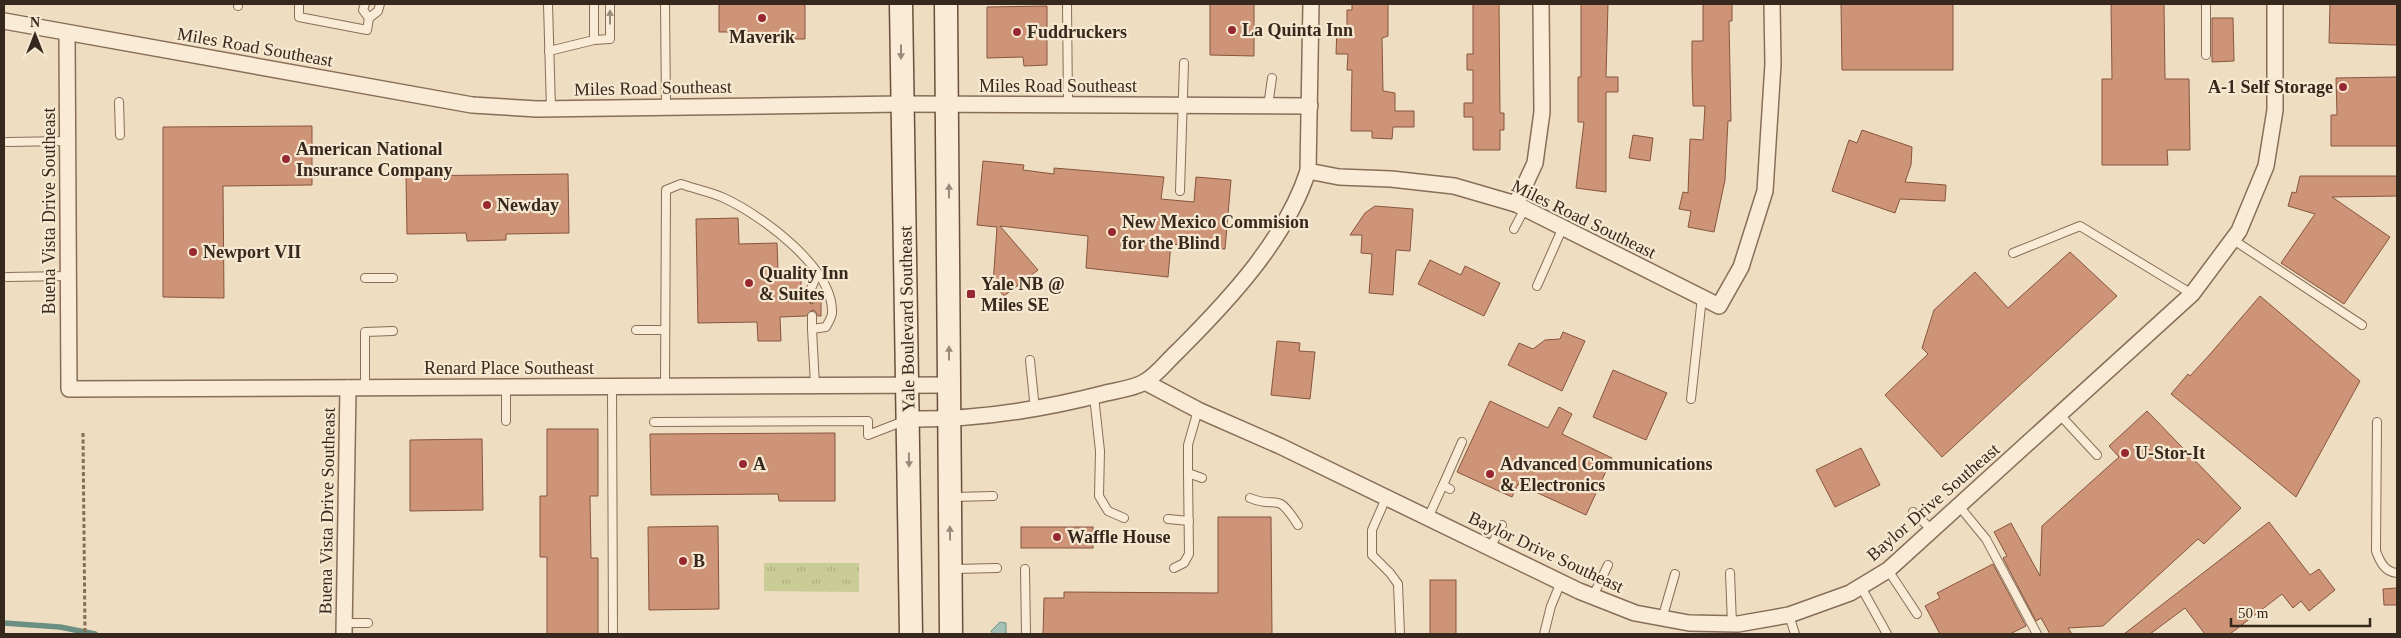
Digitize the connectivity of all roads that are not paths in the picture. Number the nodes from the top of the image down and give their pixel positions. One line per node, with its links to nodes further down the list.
1 (299, 4): 16 (lane)
2 (365, 4): 16 (lane)
3 (380, 4): 16 (lane)
4 (548, 4): 20 (lane)
5 (594, 4): 19 (lane)
6 (610, 4): 19 (lane, one-way to 6)
7 (665, 4): 31 (lane)
8 (901, 4): 25 (main road, Yale Boulevard Southeast, one-way to 25)
9 (946, 4): 26 (main road)
10 (1067, 4): 27 (lane)
11 (1310, 4): 30 (street)
12 (1541, 4): 38 (street)
13 (1772, 4): 51 (street, Miles Road Southeast)
14 (2206, 4): 21 (lane)
15 (2275, 4): 41 (street, Baylor Drive Southeast)
16 (369, 18)
17 (4, 21): 18 (street, Miles Road Southeast)
18 (67, 34): 32 (street, Miles Road Southeast); 34 (street, Buena Vista Drive Southeast)
19 (594, 40): 20 (lane)
20 (549, 51): 32 (lane)
21 (2206, 55)
22 (1184, 63): 28 (lane)
23 (1272, 78): 29 (lane)
24 (119, 102): 33 (lane)
25 (902, 104): 26 (street, Miles Road Southeast); 31 (street, Miles Road Southeast); 60 (main road, Yale Boulevard Southeast)
26 (948, 104): 27 (street, Miles Road Southeast); 61 (main road, one-way to 26)
27 (1068, 105): 28 (street, Miles Road Southeast)
28 (1183, 105): 29 (street, Miles Road Southeast); 37 (lane)
29 (1268, 106): 30 (street, Miles Road Southeast)
30 (1310, 106): 36 (street)
31 (666, 107): 32 (street, Miles Road Southeast)
32 (551, 109)
33 (120, 135)
34 (68, 141): 35 (lane); 44 (street, Buena Vista Drive Southeast)
35 (7, 142)
36 (1308, 171): 38 (street, Miles Road Southeast); 59 (street)
37 (1180, 191)
38 (1520, 206): 39 (street, Miles Road Southeast); 40 (lane)
39 (1563, 227): 48 (lane); 51 (street, Miles Road Southeast)
40 (1514, 229)
41 (2232, 239): 49 (street, Baylor Drive Southeast); 53 (lane)
42 (2013, 253): 49 (lane)
43 (817, 274): 50 (lane); 54 (lane); 56 (lane)
44 (68, 276): 45 (lane); 68 (street, Buena Vista Drive Southeast)
45 (7, 277)
46 (365, 278): 47 (lane)
47 (393, 278)
48 (1536, 286)
49 (2192, 294): 73 (street, Baylor Drive Southeast)
50 (811, 298)
51 (1702, 298): 70 (lane)
52 (812, 316): 54 (lane)
53 (2362, 325)
54 (812, 328): 64 (lane)
55 (636, 330): 56 (lane)
56 (665, 330): 63 (lane)
57 (393, 331): 67 (lane)
58 (1030, 360): 71 (lane)
59 (1146, 382): 69 (street); 72 (street, Baylor Drive Southeast)
60 (908, 384): 61 (street, Renard Place Southeast); 64 (street, Renard Place Southeast); 74 (main road, Yale Boulevard Southeast)
61 (950, 384): 75 (main road)
62 (612, 386): 63 (street, Renard Place Southeast); 65 (street, Renard Place Southeast); 115 (lane)
63 (664, 386): 64 (street, Renard Place Southeast)
64 (815, 386)
65 (506, 387): 67 (street, Renard Place Southeast); 76 (lane)
66 (348, 388): 67 (street, Renard Place Southeast); 68 (street, Renard Place Southeast); 114 (street, Buena Vista Drive Southeast)
67 (365, 388)
68 (69, 389)
69 (1094, 396): 71 (street); 89 (lane)
70 (1691, 399)
71 (1035, 410): 75 (street)
72 (1198, 410): 81 (lane); 86 (street, Baylor Drive Southeast)
73 (2060, 415): 80 (lane); 87 (street, Baylor Drive Southeast)
74 (909, 419): 75 (street); 77 (lane); 116 (main road, Yale Boulevard Southeast, one-way to 116)
75 (949, 420): 84 (main road)
76 (506, 421)
77 (654, 422)
78 (2377, 422): 104 (lane)
79 (1462, 442): 90 (lane)
80 (2097, 455)
81 (1188, 472): 82 (lane); 92 (lane)
82 (1202, 478)
83 (993, 496): 84 (lane)
84 (950, 497): 98 (main road, one-way to 84)
85 (1250, 498): 94 (lane)
86 (1386, 498): 90 (street, Baylor Drive Southeast); 119 (lane)
87 (1958, 506): 95 (street, Baylor Drive Southeast); 123 (lane)
88 (1913, 512): 95 (lane)
89 (1124, 518)
90 (1428, 518): 96 (street, Baylor Drive Southeast)
91 (1168, 519): 92 (lane)
92 (1189, 521): 101 (lane)
93 (1502, 524): 96 (lane)
94 (1298, 525)
95 (1932, 530): 102 (street, Baylor Drive Southeast)
96 (1490, 548): 106 (street, Baylor Drive Southeast)
97 (1608, 564): 108 (lane)
98 (951, 568): 99 (lane); 117 (main road)
99 (997, 568)
100 (1025, 568): 118 (lane)
101 (1174, 568)
102 (1888, 570): 107 (street, Baylor Drive Southeast); 109 (lane)
103 (1730, 573): 113 (lane)
104 (2397, 573)
105 (1675, 574): 111 (lane)
106 (1561, 582): 108 (street, Baylor Drive Southeast); 120 (lane)
107 (1861, 587): 110 (street, Baylor Drive Southeast); 122 (lane)
108 (1593, 596): 111 (street, Baylor Drive Southeast)
109 (1917, 614)
110 (1788, 615): 113 (street, Baylor Drive Southeast); 121 (lane)
111 (1662, 619): 113 (street, Baylor Drive Southeast)
112 (368, 623): 114 (lane)
113 (1738, 627)
114 (344, 629)
115 (613, 634)
116 (911, 634)
117 (951, 634)
118 (1026, 634)
119 (1400, 634)
120 (1544, 634)
121 (1795, 634)
122 (1887, 634)
123 (2037, 634)

